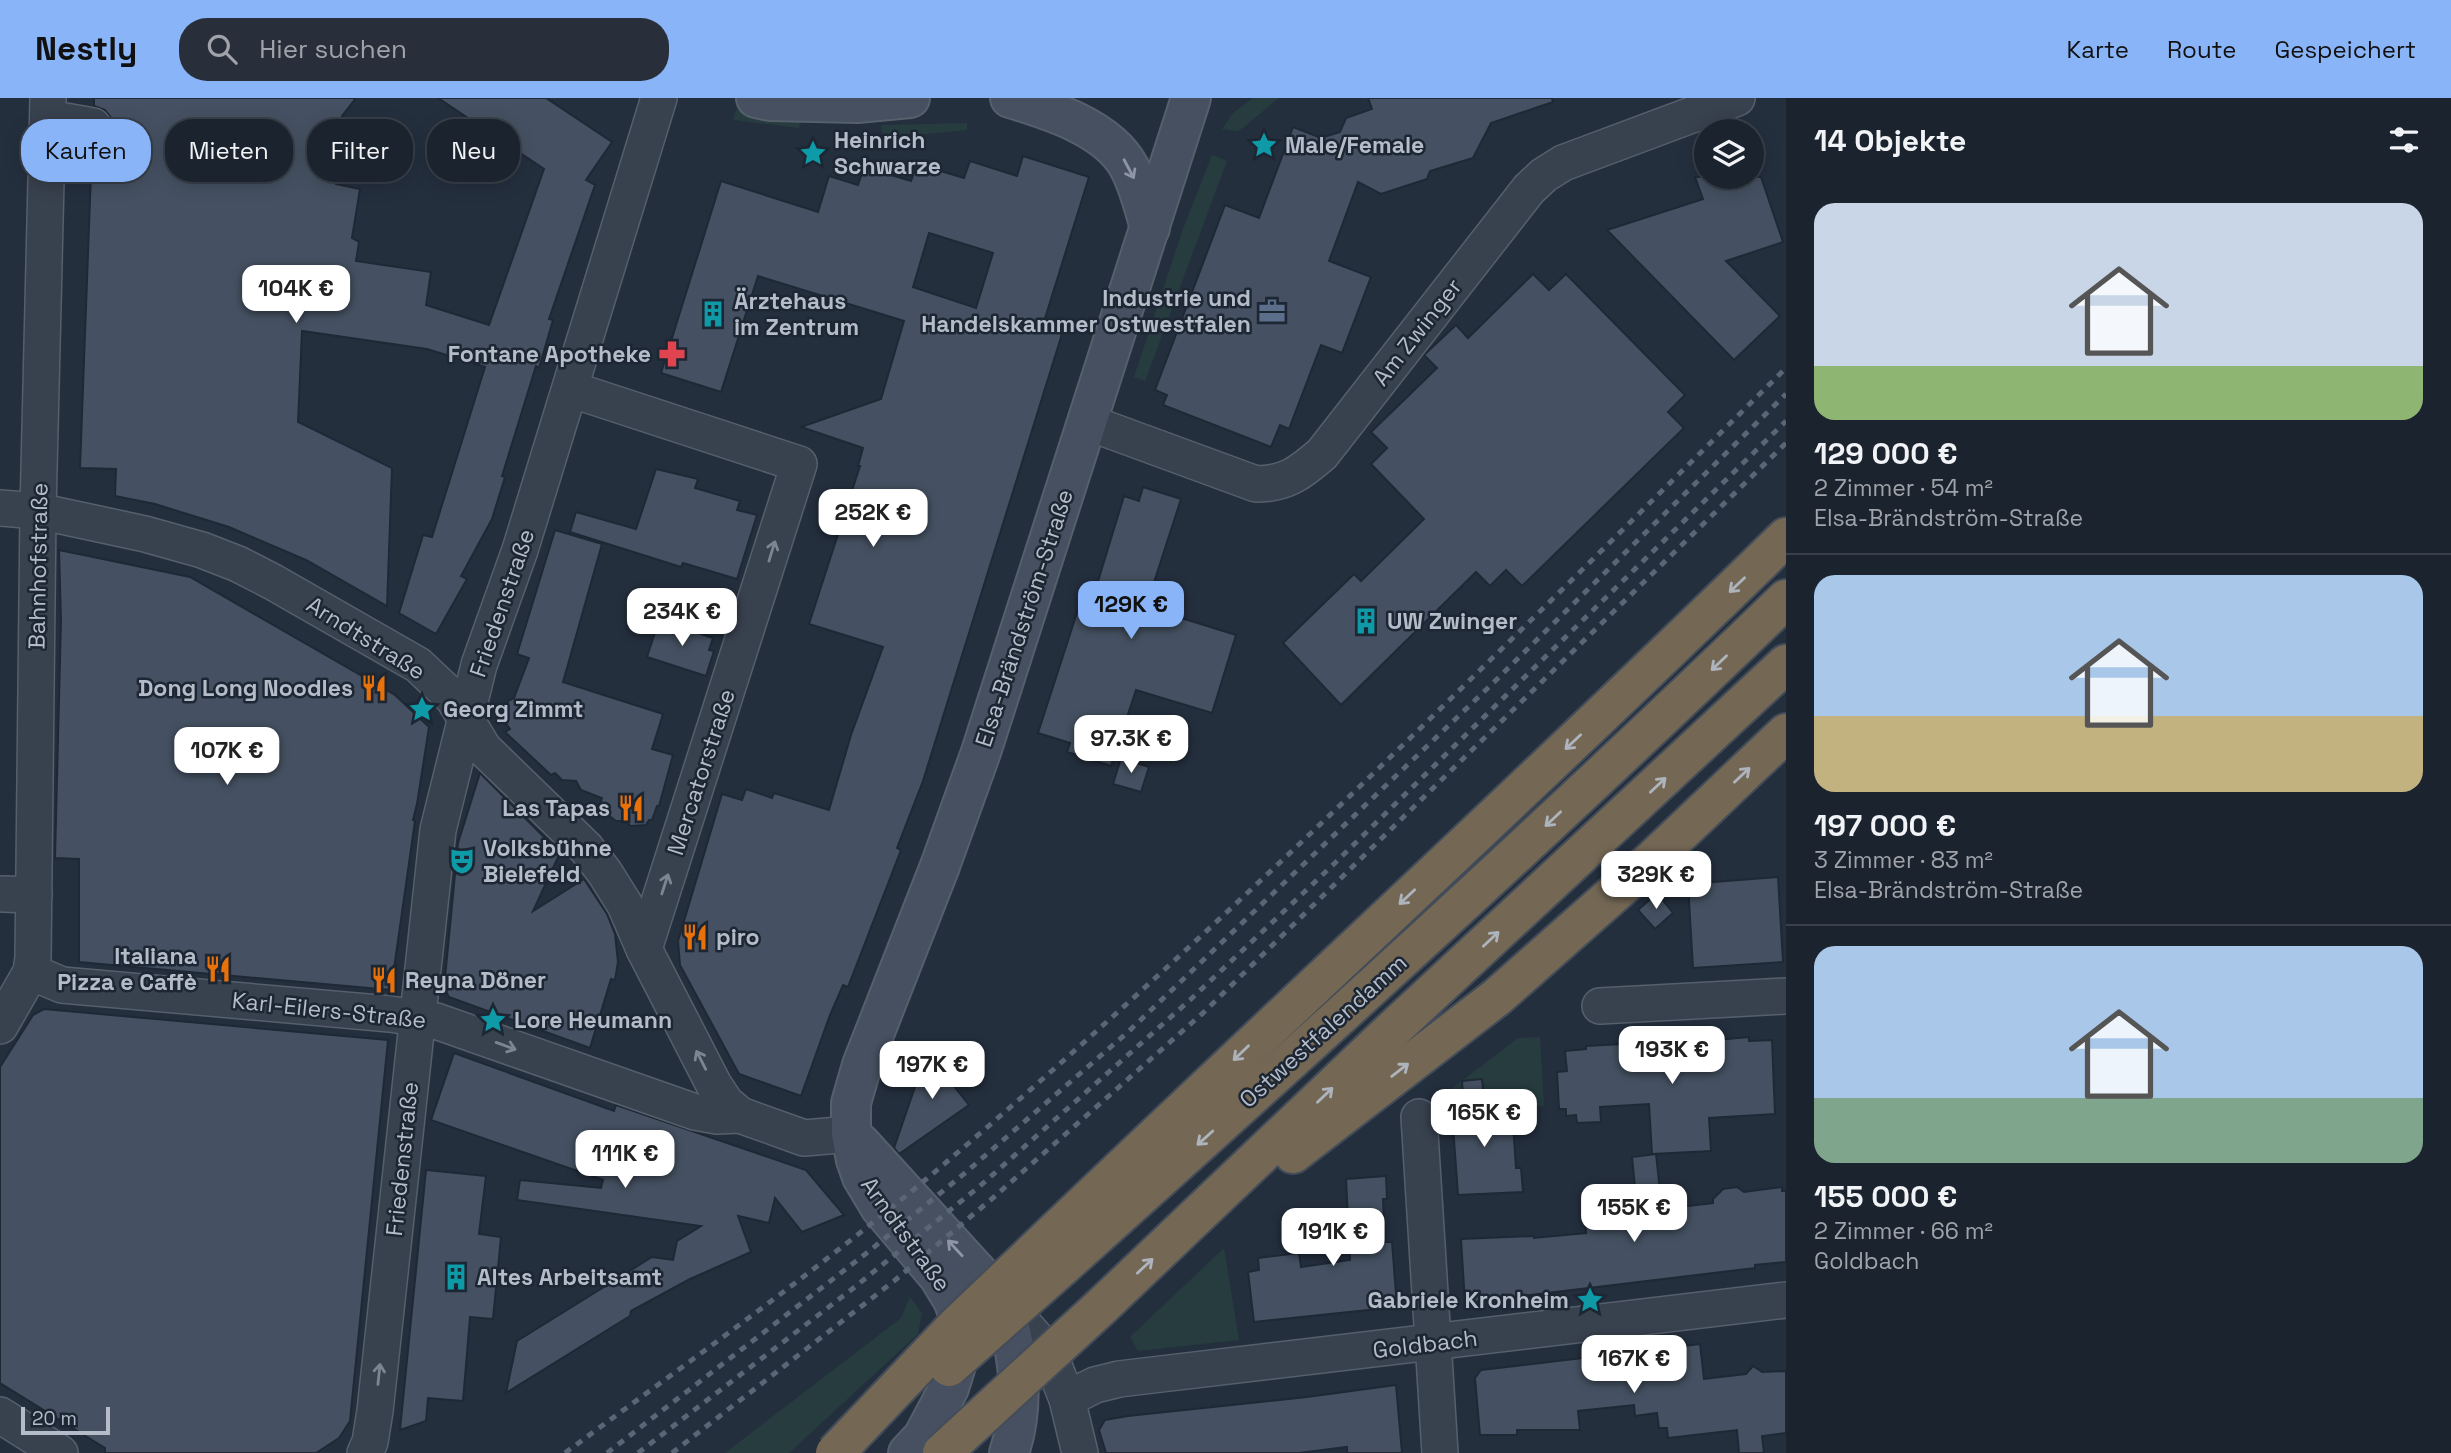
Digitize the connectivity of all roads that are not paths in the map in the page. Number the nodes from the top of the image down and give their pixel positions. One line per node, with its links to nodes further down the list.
1 (659, 98): 10 (street, Friedenstraße)
2 (756, 98): 3 (street)
3 (910, 98)
4 (1010, 98): 9 (street, one-way to 9)
5 (1191, 98): 9 (street, Elsa-Brändström-Straße)
6 (1737, 98): 11 (street, Am Zwinger)
7 (48, 108): 8 (street); 13 (street, Bahnhofstraße)
8 (76, 119)
9 (1150, 228): 11 (street, Elsa-Brändström-Straße)
10 (570, 390): 17 (street, Friedenstraße); 19 (street, Mercatorstraße, one-way to 10)
11 (1087, 422): 27 (street, Elsa-Brändström-Straße)
12 (0, 508): 13 (street, Arndtstraße)
13 (38, 510): 17 (street, Arndtstraße); 20 (street, Bahnhofstraße)
14 (1786, 537): 29 (highway, one-way to 29)
15 (1786, 599): 29 (highway, Ostwestfalendamm, one-way to 29)
16 (1786, 664): 28 (highway, Ostwestfalendamm, one-way to 16)
17 (465, 717): 19 (street, Arndtstraße); 23 (street, Friedenstraße)
18 (1786, 733): 28 (highway, one-way to 18)
19 (644, 949): 25 (street, Arndtstraße, one-way to 19)
20 (31, 972): 23 (street, Karl-Eilers-Straße); 24 (street, Bahnhofstraße)
21 (1786, 996): 22 (street)
22 (1600, 1006)
23 (418, 1018): 25 (street, Karl-Eilers-Straße, one-way to 25); 37 (street, Friedenstraße, one-way to 23)
24 (0, 1026)
25 (740, 1115): 27 (street, Arndtstraße)
26 (1419, 1117): 32 (street)
27 (852, 1134): 30 (street, Arndtstraße, one-way to 27); 33 (street, Arndtstraße)
28 (1187, 1227): 41 (highway, Ostwestfalendamm, one-way to 28, bridge)
29 (1052, 1255): 38 (highway, bridge); 39 (highway, Ostwestfalendamm, bridge)
30 (1001, 1298): 34 (street, Arndtstraße); 43 (street, Arndtstraße)
31 (1786, 1300): 32 (street, Goldbach)
32 (1433, 1343): 34 (street, Goldbach); 45 (street)
33 (949, 1388): 40 (street); 42 (street, Arndtstraße)
34 (1067, 1399): 44 (street, Arndtstraße)
35 (0, 1415): 36 (street)
36 (60, 1453)
37 (365, 1453)
38 (835, 1453)
39 (851, 1453)
40 (908, 1453)
41 (942, 1453)
42 (965, 1453)
43 (1009, 1453)
44 (1080, 1453)
45 (1440, 1453)

